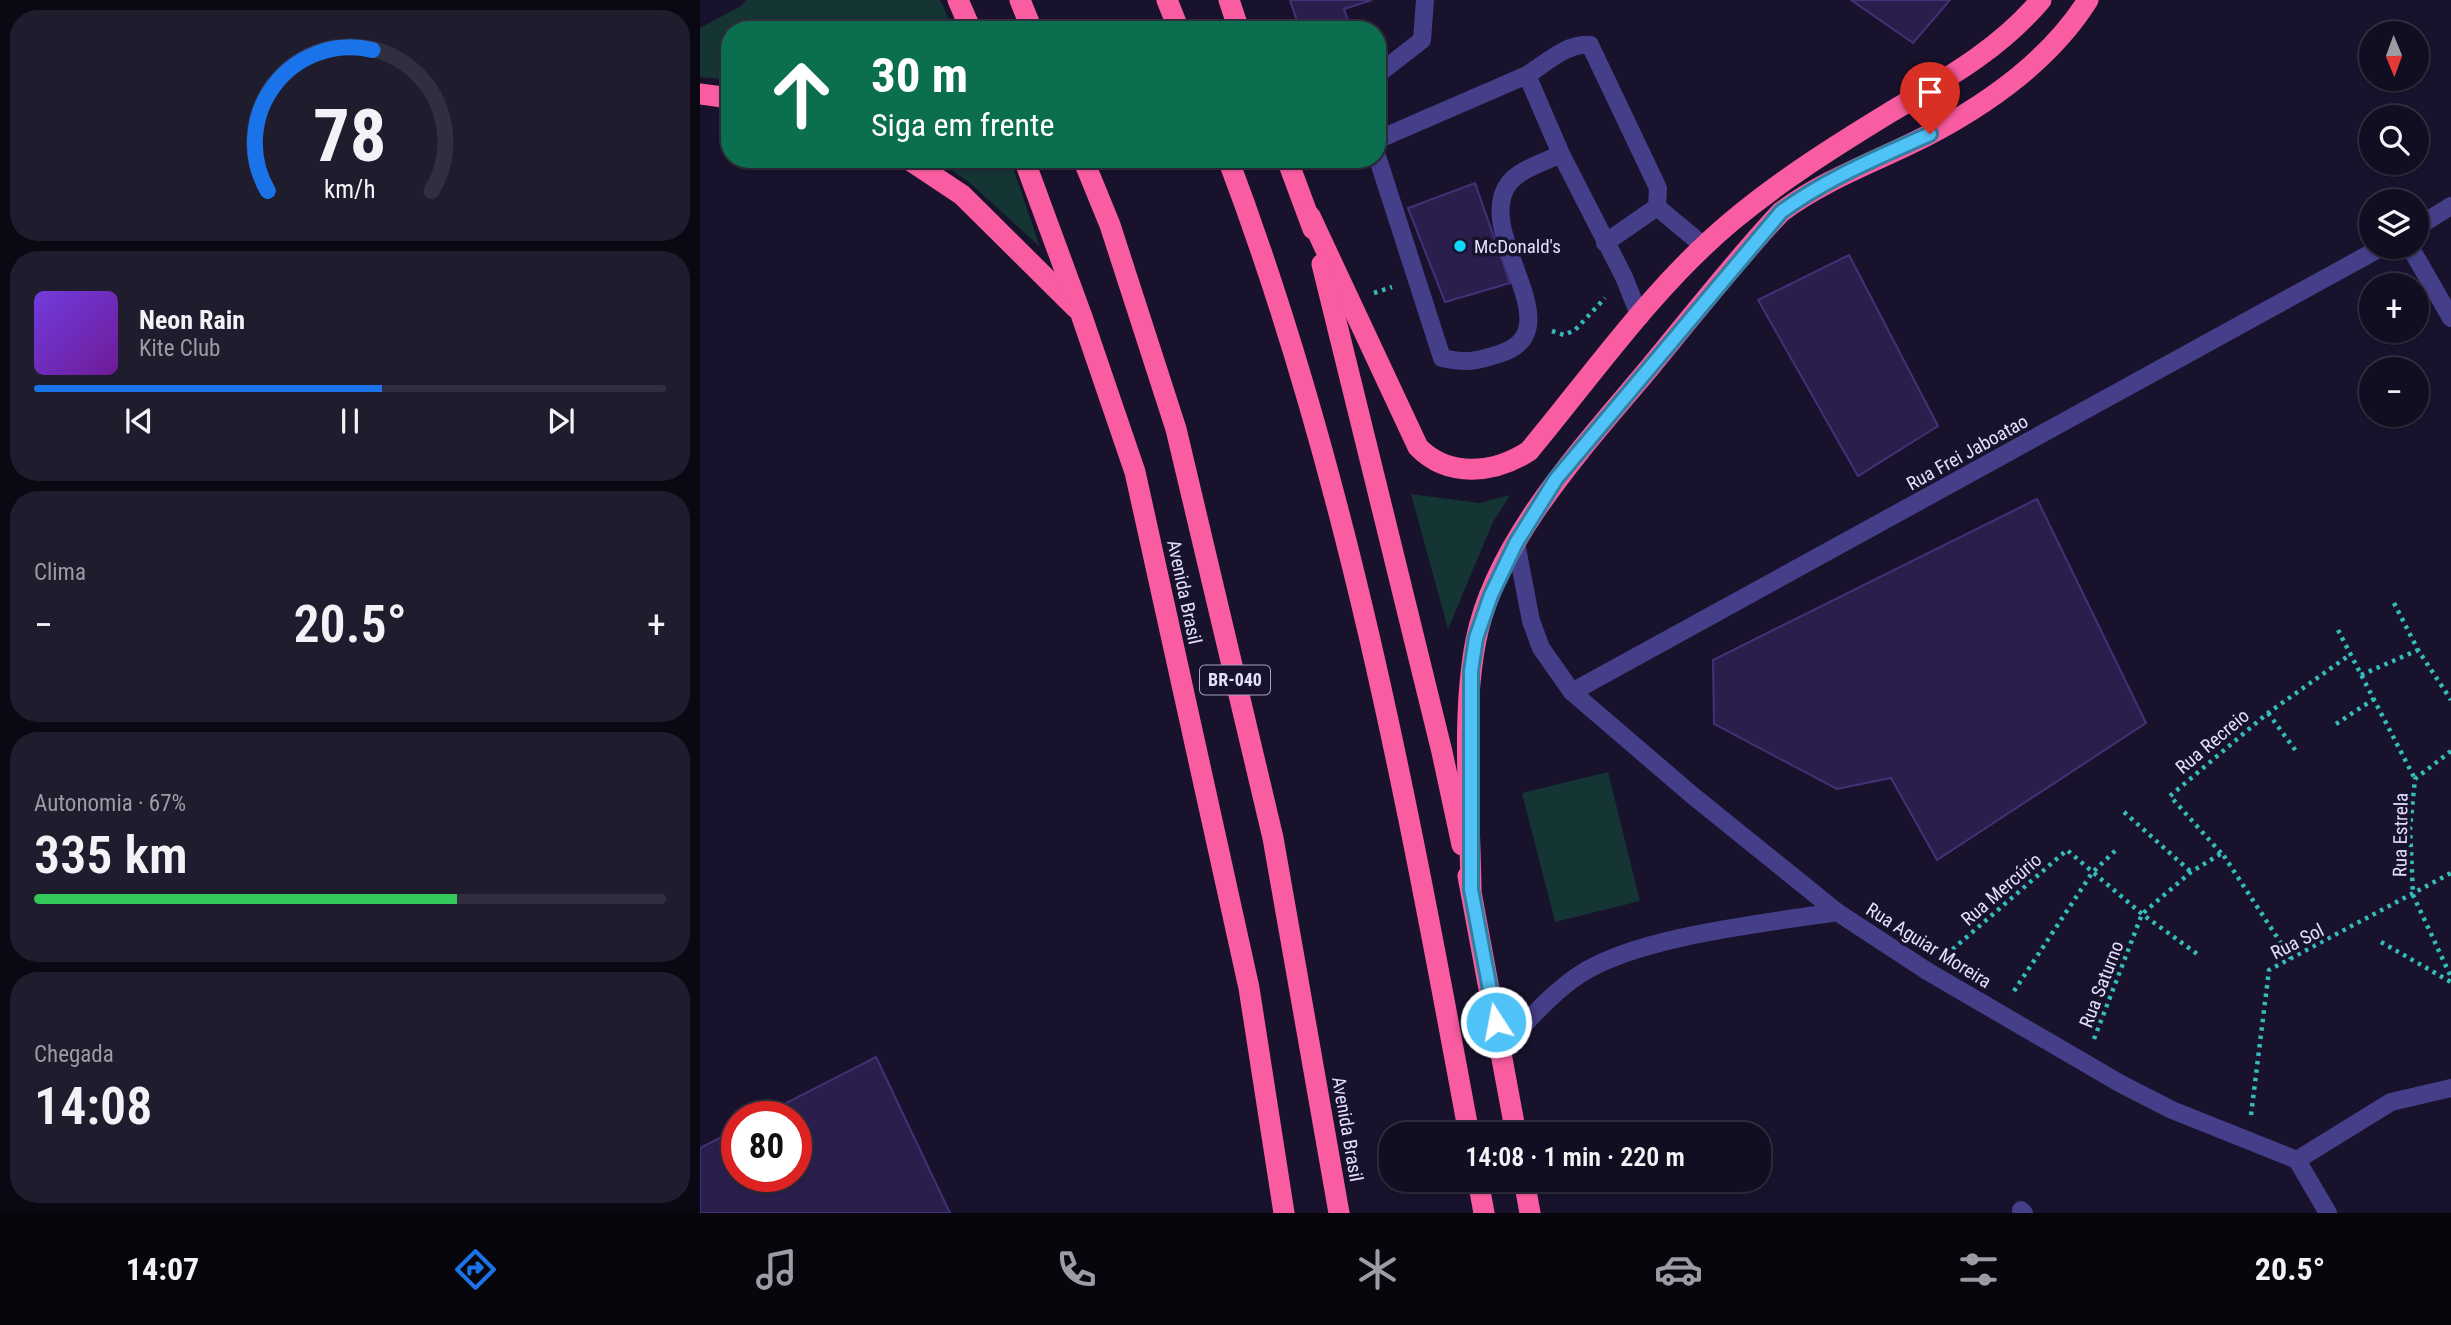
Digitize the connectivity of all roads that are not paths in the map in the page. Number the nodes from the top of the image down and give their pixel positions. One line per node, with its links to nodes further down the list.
1 (958, 0): 8 (highway)
2 (1020, 0): 9 (highway)
3 (1167, 0): 10 (highway)
4 (1228, 0): 11 (highway)
5 (1425, 0): 12 (street)
6 (2041, 0): 29 (highway)
7 (2088, 0): 35 (highway)
8 (967, 21)
9 (1028, 21)
10 (1175, 21)
11 (1236, 21)
12 (1386, 68)
13 (1527, 75): 16 (street); 17 (street); 25 (street)
14 (700, 94): 15 (highway)
15 (721, 97)
16 (1386, 136)
17 (1561, 154): 23 (street); 28 (street)
18 (922, 168): 32 (highway)
19 (1027, 168): 32 (highway, Avenida Brasil)
20 (1087, 168): 47 (highway, Avenida Brasil / BR-040)
21 (1231, 168): 41 (highway)
22 (1290, 168): 26 (highway)
23 (1381, 168)
24 (2451, 206): 27 (street)
25 (1657, 207): 28 (street); 29 (street)
26 (1310, 216): 33 (highway); 37 (highway)
27 (2429, 220)
28 (1605, 243): 33 (street)
29 (1705, 247): 33 (highway)
30 (2360, 259): 36 (street, Rua Frei Jaboatao)
31 (2417, 259): 34 (street)
32 (1081, 314): 46 (highway, Avenida Brasil)
33 (1640, 317)
34 (2451, 318)
35 (1516, 543): 36 (street, Rua Aguiar Moreira); 37 (highway)
36 (1572, 692): 38 (street, Rua Aguiar Moreira)
37 (1471, 889): 39 (highway)
38 (1838, 912): 39 (street); 43 (street, Rua Aguiar Moreira)
39 (1501, 1048): 42 (highway)
40 (2451, 1088): 43 (street)
41 (1467, 1122)
42 (1514, 1122)
43 (2297, 1160): 50 (street)
44 (1480, 1192): 48 (highway)
45 (1526, 1192): 49 (highway)
46 (1284, 1213)
47 (1339, 1213)
48 (1484, 1213)
49 (1530, 1213)
50 (2328, 1213)

